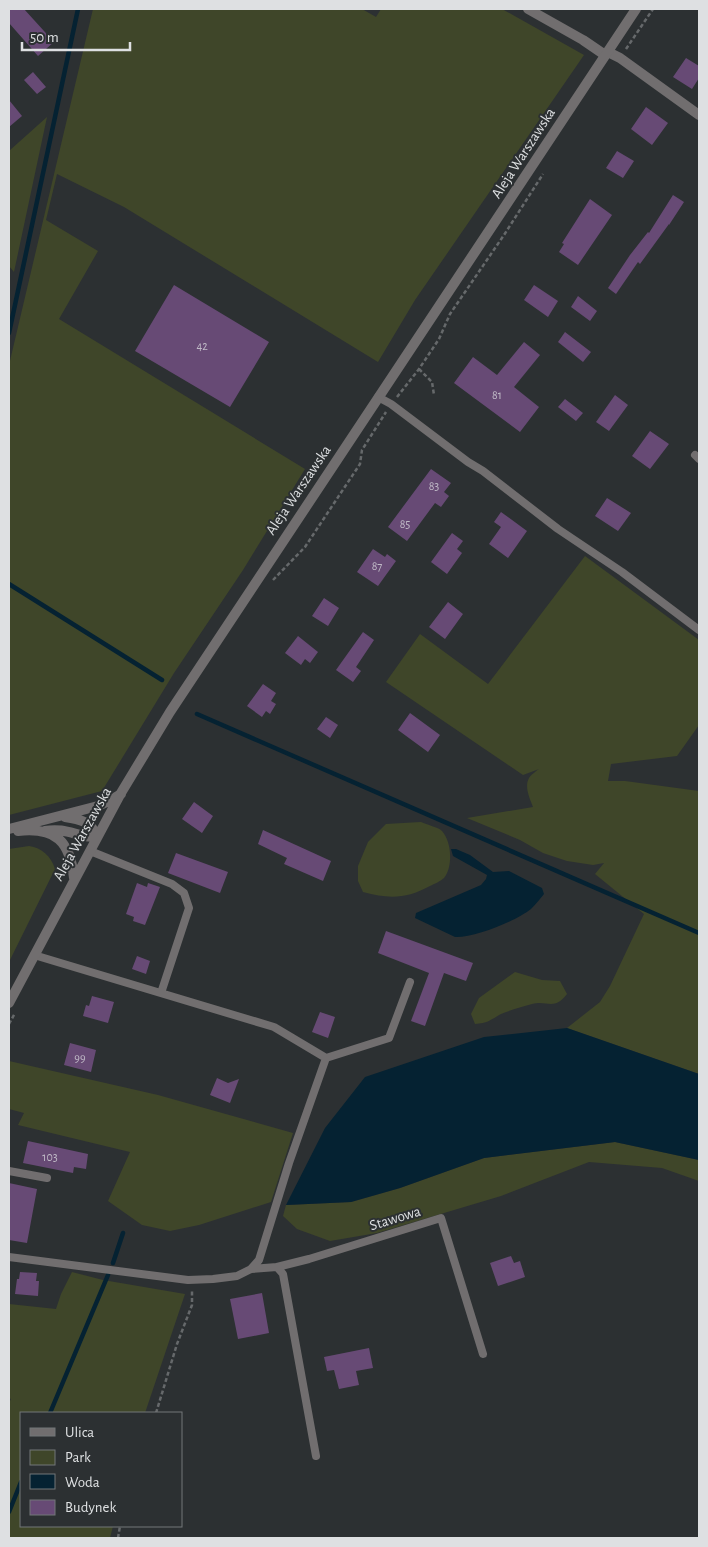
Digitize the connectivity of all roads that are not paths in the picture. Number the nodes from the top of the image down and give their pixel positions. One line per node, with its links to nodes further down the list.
1 (528, 9): 3 (street)
2 (636, 9): 3 (street, Aleja Warszawska)
3 (607, 54): 4 (street); 5 (street, Aleja Warszawska)
4 (699, 115)
5 (378, 397): 6 (lane); 7 (street, Aleja Warszawska)
6 (699, 630)
7 (122, 793): 8 (street); 11 (street, Aleja Warszawska)
8 (60, 817): 9 (street); 11 (street)
9 (9, 831): 10 (street)
10 (43, 831): 11 (street); 13 (street)
11 (98, 837): 12 (street, Aleja Warszawska)
12 (90, 850): 13 (street, Aleja Warszawska); 16 (lane)
13 (74, 878): 14 (street, Aleja Warszawska)
14 (34, 955): 16 (lane); 17 (street, Aleja Warszawska)
15 (410, 982): 18 (lane)
16 (161, 993): 18 (lane)
17 (13, 1005)
18 (326, 1058): 23 (lane)
19 (9, 1171): 20 (lane)
20 (47, 1178)
21 (9, 1257): 23 (lane, Stawowa)
22 (277, 1267): 23 (lane, Stawowa); 24 (lane, Stawowa); 25 (lane)
23 (250, 1269)
24 (483, 1354)
25 (316, 1456)

